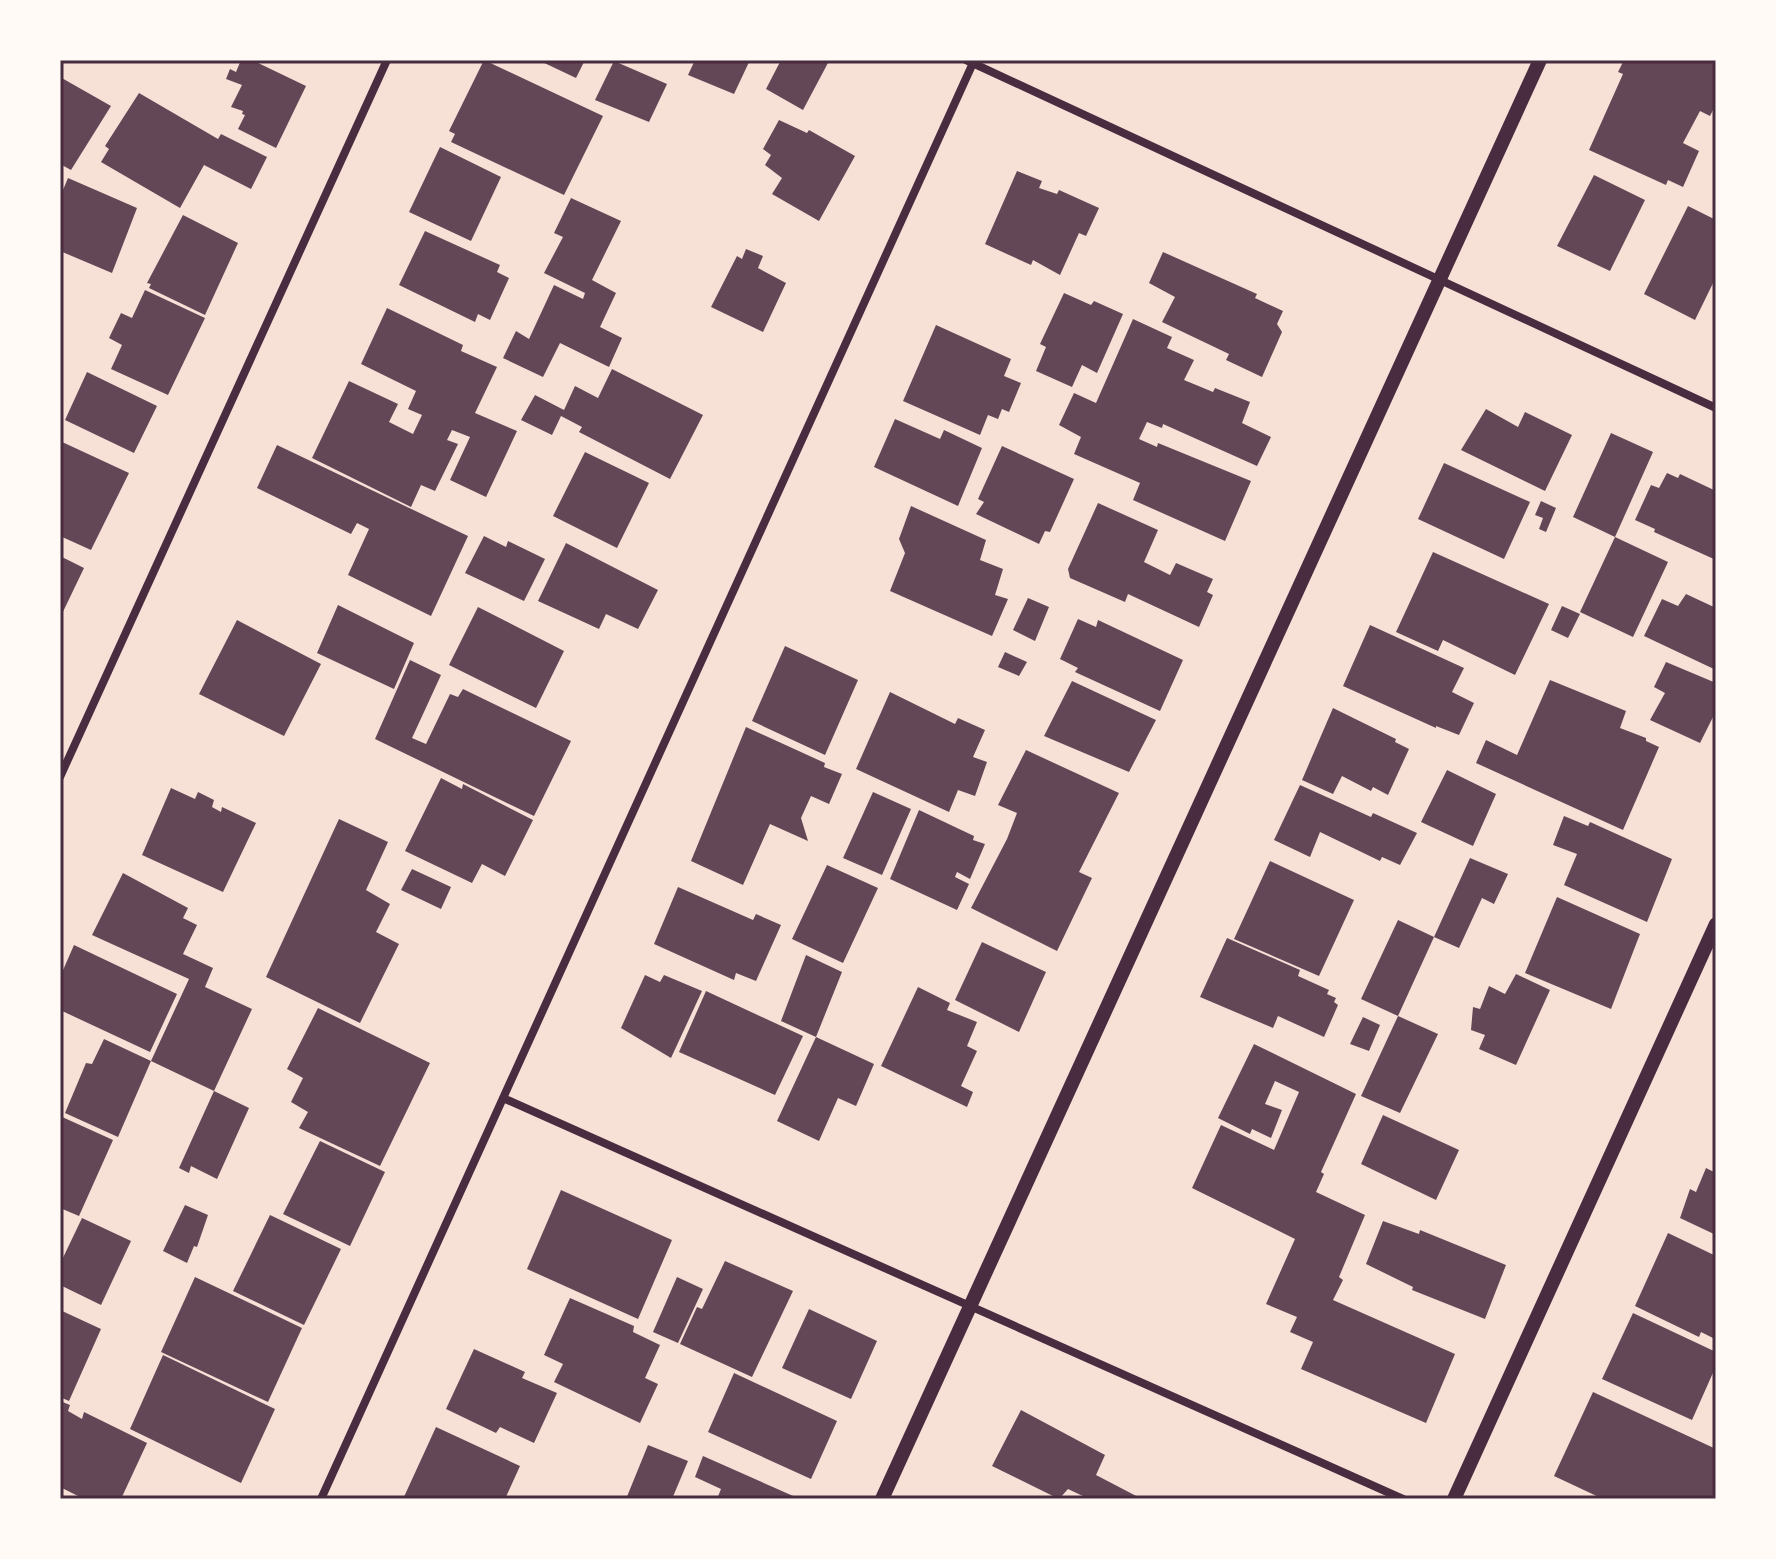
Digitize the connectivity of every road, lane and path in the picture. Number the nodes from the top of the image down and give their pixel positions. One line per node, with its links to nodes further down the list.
1 (387, 60): 6 (street)
2 (1540, 60): 4 (street)
3 (970, 62): 4 (street); 8 (street)
4 (1439, 280): 5 (street); 9 (street)
5 (1716, 408)
6 (60, 777)
7 (1716, 924): 13 (street)
8 (503, 1098): 9 (street); 10 (street)
9 (970, 1306): 11 (street); 12 (street)
10 (321, 1499)
11 (882, 1499)
12 (1403, 1499)
13 (1454, 1499)

